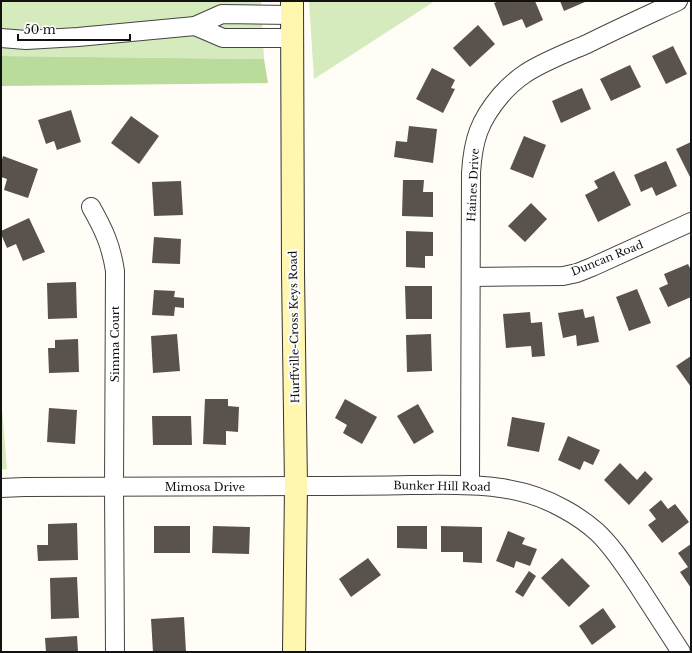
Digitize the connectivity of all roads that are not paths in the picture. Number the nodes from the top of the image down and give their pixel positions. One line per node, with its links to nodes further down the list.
1 (678, 1): 8 (street, Haines Drive)
2 (292, 8): 3 (street); 5 (main road, Hurffville-Cross Keys Road)
3 (195, 26): 4 (street); 5 (street)
4 (1, 38)
5 (292, 38): 10 (main road, Hurffville-Cross Keys Road)
6 (91, 206): 11 (street, Simma Court)
7 (691, 222): 8 (street, Duncan Road)
8 (470, 277): 9 (street, Haines Drive)
9 (470, 484): 10 (street, Bunker Hill Road); 15 (street, Bunker Hill Road)
10 (296, 486): 11 (street, Mimosa Drive); 14 (main road, Hurffville-Cross Keys Road)
11 (114, 487): 12 (street, Mimosa Drive); 13 (street)
12 (1, 488)
13 (115, 652)
14 (294, 652)
15 (681, 652)

